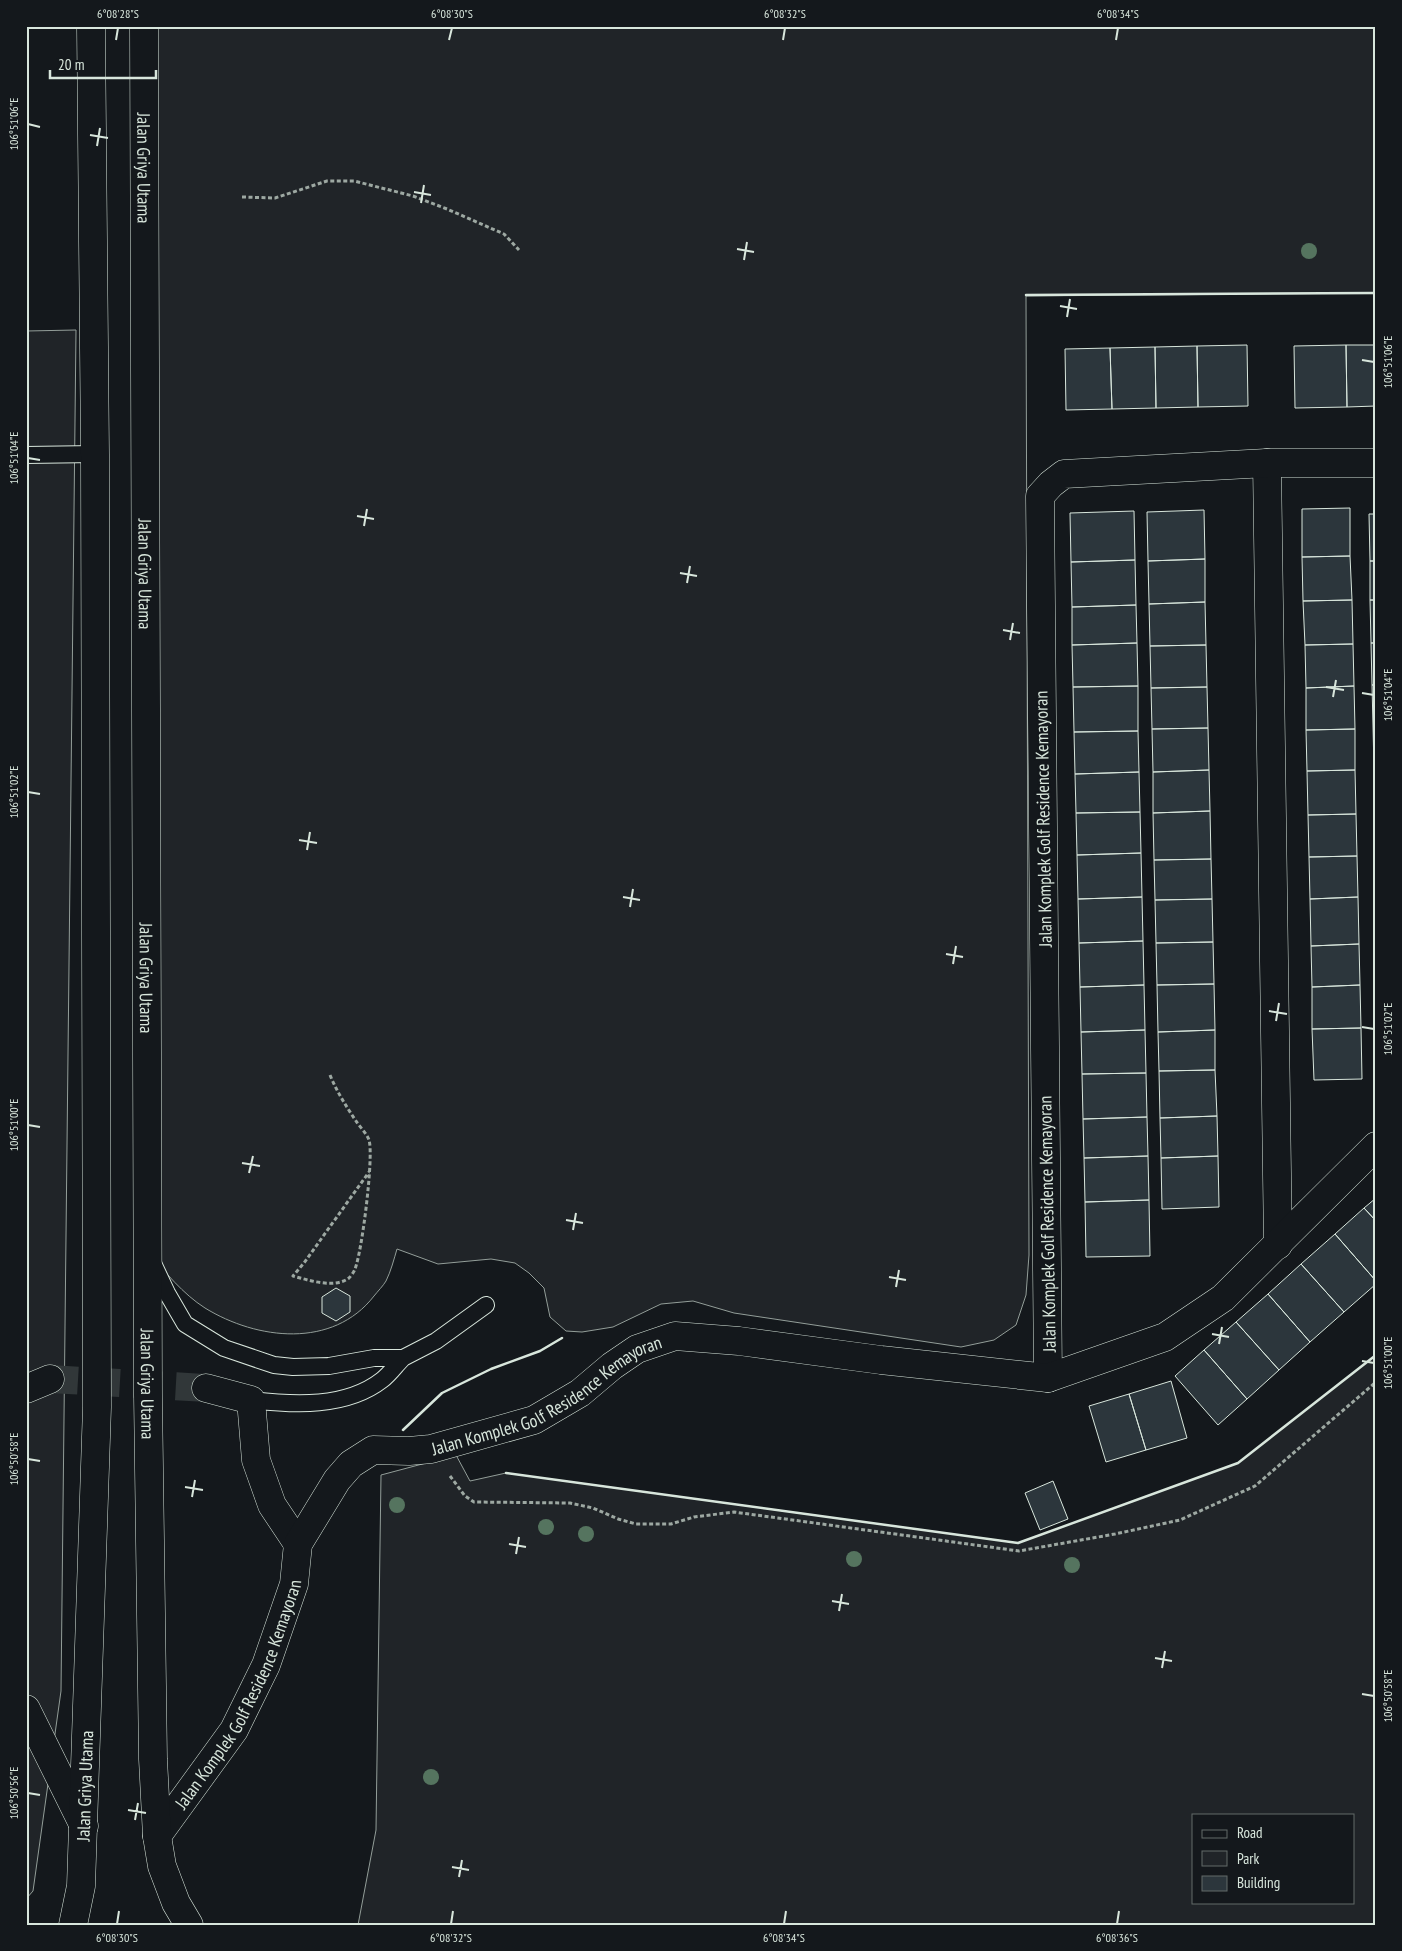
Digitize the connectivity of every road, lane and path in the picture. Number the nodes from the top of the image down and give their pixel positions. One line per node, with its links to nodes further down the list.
1 (91, 26): 5 (street, Jalan Griya Utama)
2 (144, 26): 13 (street, Jalan Griya Utama)
3 (242, 197): 4 (path)
4 (519, 250)
5 (95, 454): 6 (lane); 23 (street, Jalan Griya Utama)
6 (26, 455)
7 (1267, 463): 8 (street, Jalan Komplek Golf Residence Kemayoran); 12 (street); 16 (street, Jalan Komplek Golf Residence Kemayoran)
8 (1376, 463)
9 (330, 1075): 11 (path)
10 (1376, 1146): 12 (street, Jalan Komplek Golf Residence Kemayoran)
11 (369, 1172): 11 (path)
12 (1278, 1245): 16 (street, Jalan Komplek Golf Residence Kemayoran)
13 (148, 1252): 15 (lane); 24 (street, Jalan Griya Utama)
14 (486, 1305): 15 (lane)
15 (403, 1358): 19 (lane)
16 (1048, 1378): 20 (street, Jalan Komplek Golf Residence Kemayoran)
17 (1376, 1382): 20 (path)
18 (206, 1388): 19 (street)
19 (251, 1400): 21 (street)
20 (431, 1449): 21 (street, Jalan Komplek Golf Residence Kemayoran)
21 (298, 1544): 24 (street, Jalan Komplek Golf Residence Kemayoran)
22 (26, 1709): 23 (street)
23 (84, 1826): 25 (street, Jalan Griya Utama)
24 (157, 1836): 26 (street, Jalan Griya Utama)
25 (73, 1925)
26 (189, 1925)

